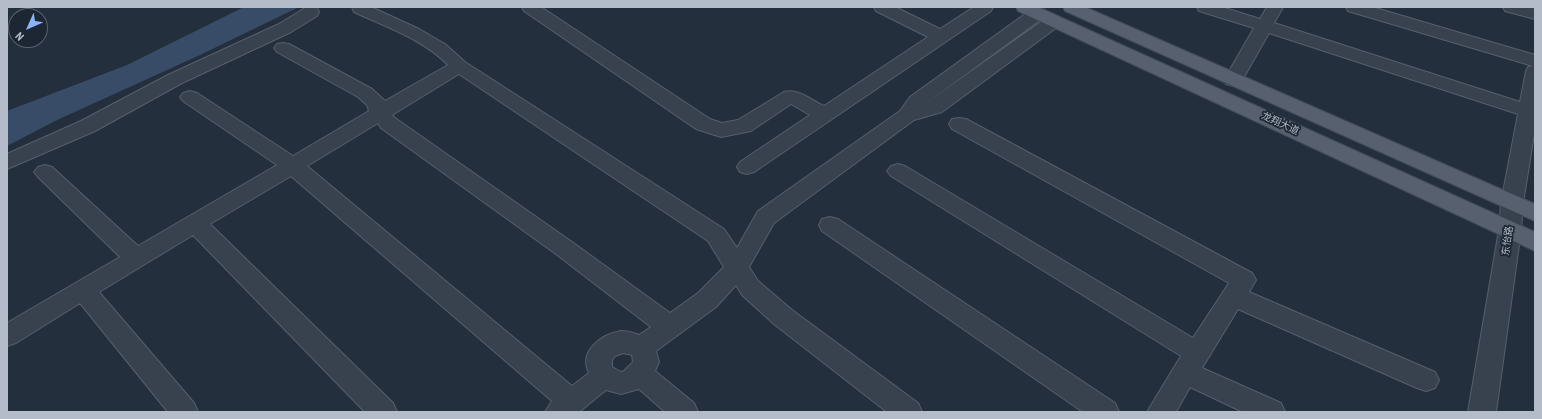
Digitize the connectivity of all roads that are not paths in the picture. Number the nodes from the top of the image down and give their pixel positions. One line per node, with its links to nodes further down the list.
1 (530, 7): 23 (street)
2 (882, 7): 14 (street)
3 (985, 7): 14 (street)
4 (1071, 7): 19 (main road)
5 (1205, 7): 13 (street)
6 (1275, 7): 13 (street)
7 (1354, 7): 16 (street)
8 (1511, 7): 12 (street)
9 (360, 8): 17 (street)
10 (311, 12): 25 (street)
11 (1039, 14): 34 (main road, 龙翔大道); 37 (street)
12 (1535, 14)
13 (1264, 26): 19 (street); 21 (street)
14 (941, 37): 23 (street)
15 (283, 48): 22 (street)
16 (1535, 61)
17 (459, 66): 22 (street); 37 (street)
18 (1535, 71): 21 (street, 东怡路)
19 (1233, 80): 30 (main road)
20 (190, 97): 26 (street)
21 (1531, 104): 30 (street, 东怡路)
22 (380, 113): 26 (street); 40 (street)
23 (824, 116): 27 (street)
24 (959, 124): 39 (street)
25 (7, 162)
26 (292, 165): 32 (street); 46 (street)
27 (747, 168)
28 (898, 171): 43 (street)
29 (46, 172): 36 (street)
30 (1512, 203): 31 (main road); 34 (street, 东怡路)
31 (1535, 213)
32 (195, 223): 36 (street); 48 (street)
33 (830, 225): 51 (street)
34 (1510, 230): 35 (main road, 龙翔大道); 54 (street, 东怡路)
35 (1535, 242)
36 (136, 258): 38 (street)
37 (737, 268): 40 (street); 50 (street)
38 (83, 289): 41 (street); 47 (street)
39 (1233, 296): 43 (street); 45 (street)
40 (670, 327): 42 (street)
41 (7, 336)
42 (641, 361): 44 (street); 44 (street); 49 (street)
43 (1191, 362): 52 (street); 53 (street)
44 (604, 377): 46 (street)
45 (1426, 380)
46 (566, 407)
47 (184, 412)
48 (383, 412)
49 (684, 412)
50 (908, 412)
51 (1105, 412)
52 (1161, 412)
53 (1271, 412)
54 (1482, 412)

